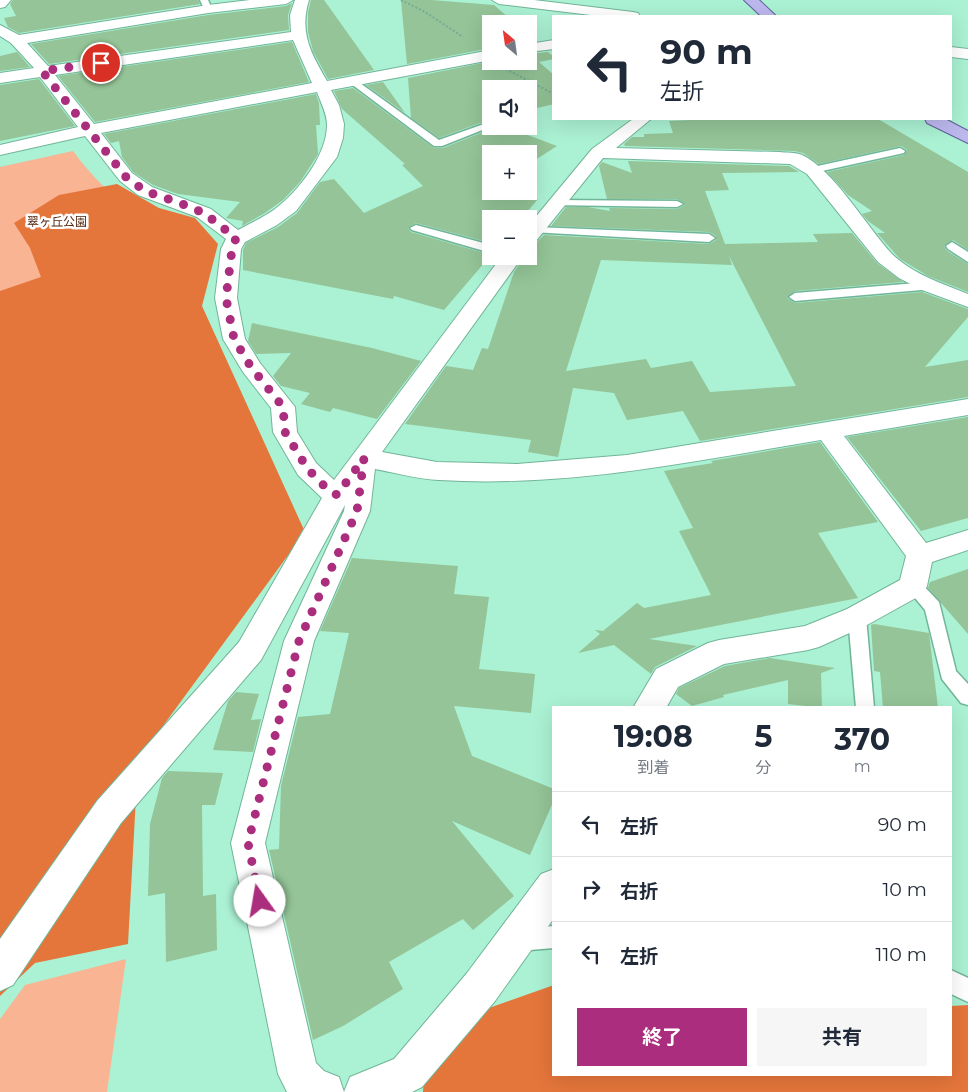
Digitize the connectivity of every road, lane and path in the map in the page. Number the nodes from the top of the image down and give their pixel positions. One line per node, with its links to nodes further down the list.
1 (4, 0): 8 (street)
2 (286, 0): 9 (street)
3 (302, 0): 14 (street)
4 (401, 0): 17 (path)
5 (499, 0): 10 (street)
6 (617, 0): 11 (street)
7 (751, 0): 12 (main road)
8 (0, 4)
9 (206, 5): 13 (street)
10 (620, 15)
11 (627, 15)
12 (767, 15)
13 (8, 34): 22 (street)
14 (297, 35): 22 (street); 25 (street)
15 (552, 44): 16 (street)
16 (538, 47)
17 (482, 50)
18 (952, 52): 19 (street)
19 (968, 54)
20 (482, 61): 24 (street)
21 (512, 70): 26 (path)
22 (42, 71): 23 (street); 30 (street)
23 (0, 78)
24 (353, 81): 25 (street); 29 (lane)
25 (322, 87): 30 (street); 41 (street)
26 (552, 93)
27 (642, 120): 34 (street)
28 (935, 120): 31 (main road)
29 (482, 128)
30 (88, 130): 32 (street); 41 (street)
31 (968, 138)
32 (0, 150)
33 (900, 152): 35 (lane)
34 (598, 153): 35 (street); 36 (street)
35 (813, 170): 47 (street)
36 (556, 204): 37 (lane); 38 (street)
37 (677, 204)
38 (537, 227)
39 (416, 228): 43 (lane)
40 (537, 233): 42 (lane)
41 (236, 238): 53 (street)
42 (709, 238)
43 (482, 246)
44 (952, 246): 45 (lane)
45 (968, 258)
46 (505, 265): 52 (street)
47 (929, 286): 48 (lane); 49 (street)
48 (795, 297)
49 (968, 301)
50 (967, 409): 51 (street)
51 (828, 432): 52 (street); 55 (street)
52 (364, 458): 53 (street); 67 (street)
53 (337, 495): 64 (street)
54 (968, 540): 55 (street)
55 (920, 555): 56 (street)
56 (913, 586): 57 (street); 58 (lane)
57 (857, 617): 59 (street); 60 (lane)
58 (968, 697)
59 (650, 706)
60 (865, 706)
61 (552, 890): 63 (street)
62 (552, 937): 63 (lane)
63 (516, 940): 68 (street)
64 (0, 972)
65 (952, 983): 66 (lane)
66 (968, 991)
67 (324, 1092)
68 (365, 1092)

